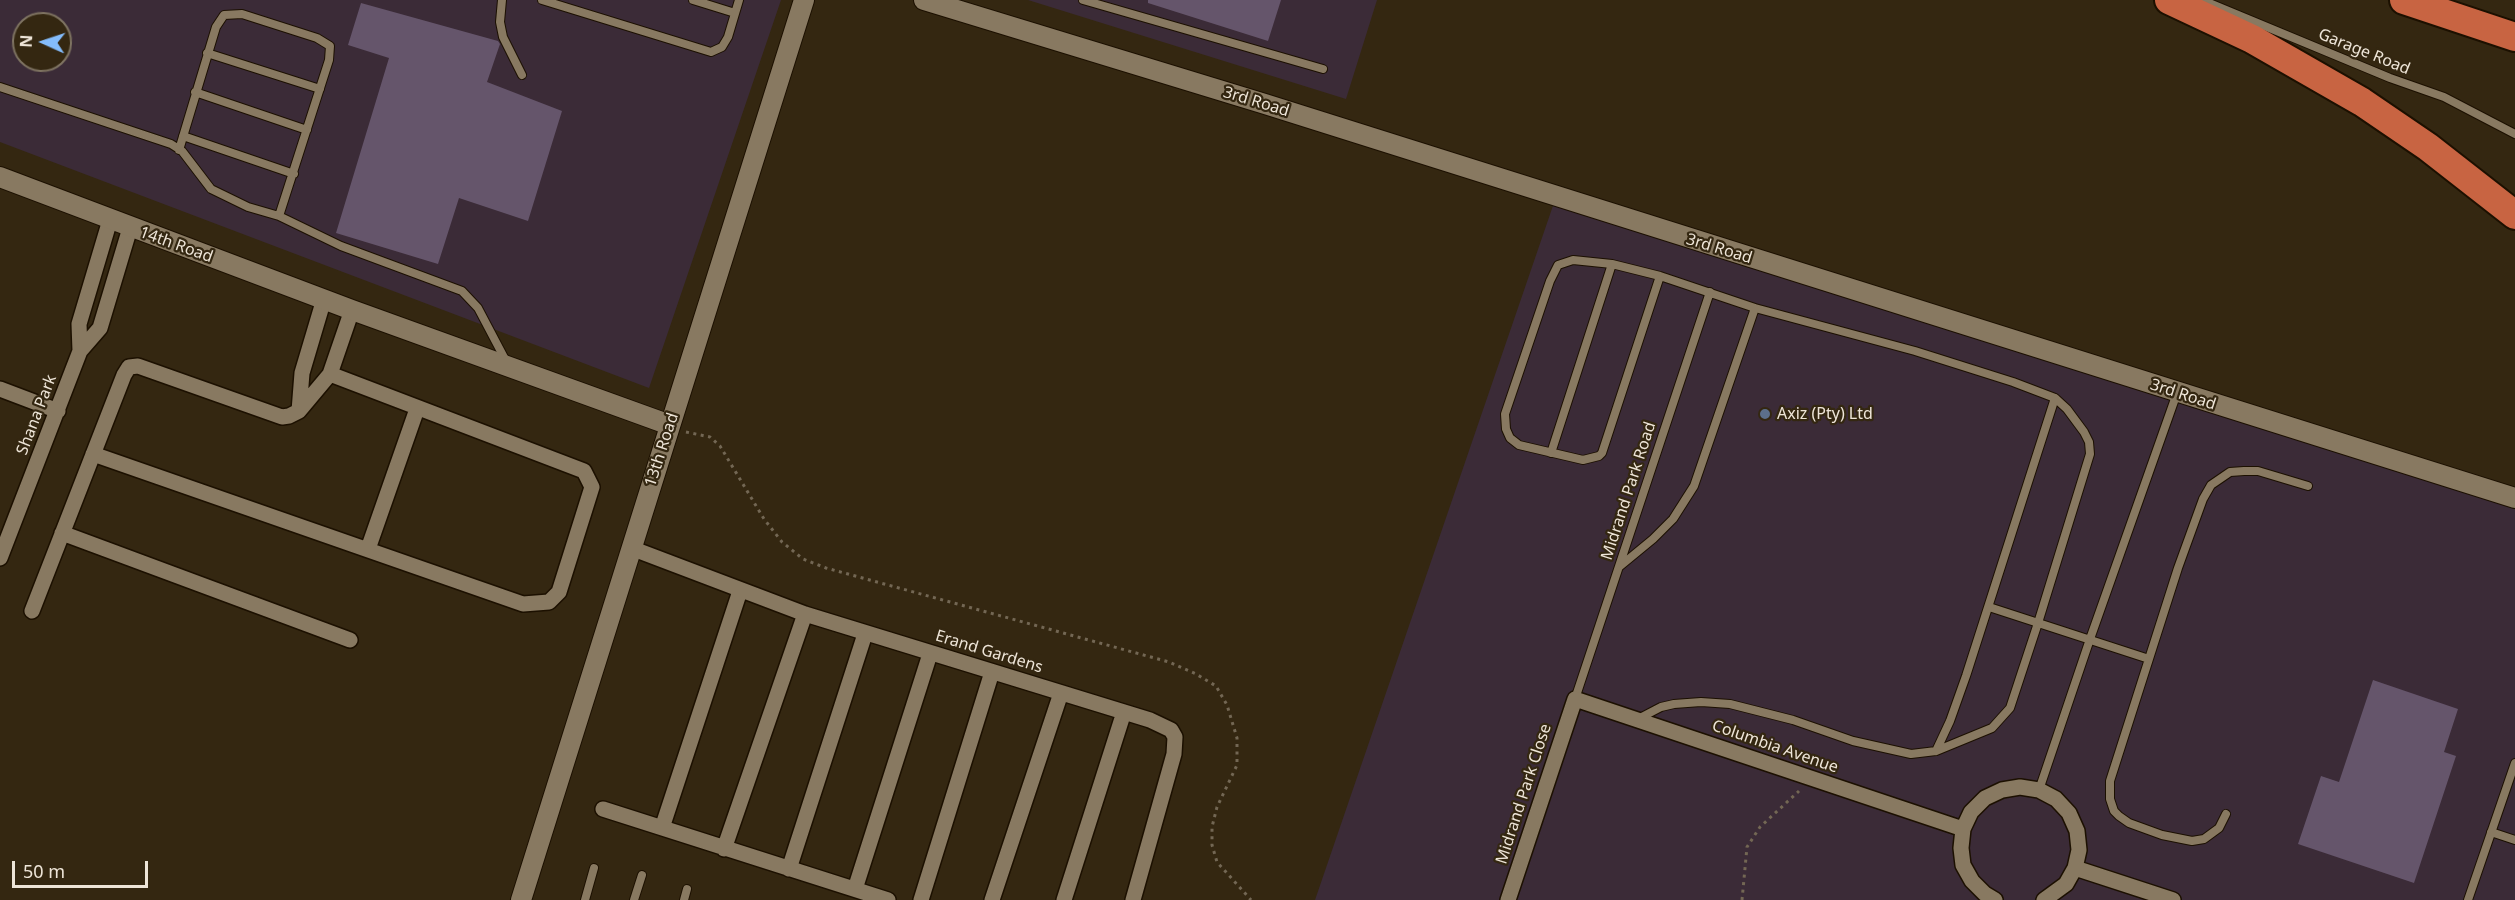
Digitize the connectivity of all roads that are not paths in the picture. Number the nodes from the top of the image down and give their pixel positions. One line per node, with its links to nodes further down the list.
1 (502, 0): 15 (lane)
2 (542, 0): 11 (lane)
3 (693, 0): 11 (lane)
4 (739, 0): 11 (lane)
5 (804, 0): 44 (street, 13th Road)
6 (924, 0): 39 (street, 3rd Road)
7 (1083, 0): 14 (lane)
8 (2169, 0): 25 (highway)
9 (2202, 0): 20 (lane, Garage Road)
10 (2404, 0): 12 (highway)
11 (735, 13)
12 (2515, 38)
13 (207, 53): 17 (lane); 17 (lane); 18 (lane)
14 (1323, 69)
15 (522, 75)
16 (0, 87): 22 (lane)
17 (320, 89): 19 (lane)
18 (195, 92): 19 (lane); 21 (lane)
19 (307, 130): 23 (lane)
20 (2515, 134)
21 (183, 136): 22 (lane); 23 (lane)
22 (179, 150): 26 (lane)
23 (294, 174): 26 (lane)
24 (0, 177): 27 (street, 14th Road)
25 (2515, 215)
26 (279, 216): 36 (lane)
27 (110, 220): 28 (street, 14th Road); 35 (street, Shana Park)
28 (130, 228): 32 (street, 14th Road); 35 (street, Shana Park)
29 (1612, 264): 30 (lane); 45 (lane); 45 (lane)
30 (1660, 276): 31 (lane); 45 (lane)
31 (1710, 292): 33 (lane); 53 (lane, Midrand Park Road)
32 (324, 299): 34 (street, 14th Road); 43 (street)
33 (1755, 308): 40 (lane); 53 (lane)
34 (352, 310): 36 (street, 14th Road); 37 (street)
35 (80, 351): 42 (street, Shana Park)
36 (508, 366): 44 (street, 14th Road)
37 (330, 374): 41 (street); 43 (street)
38 (0, 389): 42 (street)
39 (2177, 393): 48 (street, 3rd Road); 60 (lane)
40 (2055, 398): 55 (lane); 58 (lane)
41 (417, 409): 51 (street); 51 (street)
42 (58, 411): 52 (street, Shana Park)
43 (299, 411): 46 (street)
44 (669, 428): 50 (street, 13th Road)
45 (1551, 453)
46 (93, 454): 49 (street); 51 (street)
47 (2308, 486): 63 (lane)
48 (2515, 498)
49 (62, 533): 56 (street); 61 (street)
50 (631, 548): 54 (street, Erand Gardens); 86 (street, 13th Road)
51 (368, 549)
52 (0, 558)
53 (1618, 568): 66 (lane, Midrand Park Road)
54 (740, 591): 57 (street, Erand Gardens); 74 (street)
55 (1989, 607): 58 (lane); 69 (lane)
56 (32, 611)
57 (805, 615): 59 (street, Erand Gardens); 78 (street)
58 (2038, 623): 60 (lane); 69 (lane)
59 (865, 634): 62 (street, Erand Gardens); 81 (street)
60 (2090, 639): 63 (lane); 71 (lane)
61 (350, 640)
62 (930, 654): 64 (street, Erand Gardens); 84 (street)
63 (2149, 659): 73 (lane)
64 (992, 672): 65 (street, Erand Gardens); 91 (street)
65 (1061, 693): 67 (street, Erand Gardens); 92 (street)
66 (1575, 699): 68 (street, Columbia Avenue); 95 (street, Midrand Park Close)
67 (1124, 712): 93 (street); 94 (street, Erand Gardens)
68 (1637, 720): 69 (lane); 75 (street, Columbia Avenue)
69 (1936, 751)
70 (2515, 763): 76 (lane)
71 (2039, 790): 75 (street); 80 (street)
72 (603, 809): 74 (street)
73 (2226, 814)
74 (662, 828): 78 (street)
75 (1963, 829): 96 (street)
76 (2491, 832): 77 (lane); 98 (lane)
77 (2515, 840)
78 (724, 849): 81 (street)
79 (594, 868): 87 (lane)
80 (2075, 868): 85 (street); 97 (street)
81 (789, 869): 84 (street)
82 (642, 875): 88 (lane)
83 (687, 889): 89 (lane)
84 (855, 889): 90 (street)
85 (2051, 899)
86 (521, 900)
87 (585, 900)
88 (634, 900)
89 (684, 900)
90 (888, 900)
91 (921, 900)
92 (992, 900)
93 (1064, 900)
94 (1133, 900)
95 (1508, 900)
96 (1995, 900)
97 (2173, 900)
98 (2468, 900)

